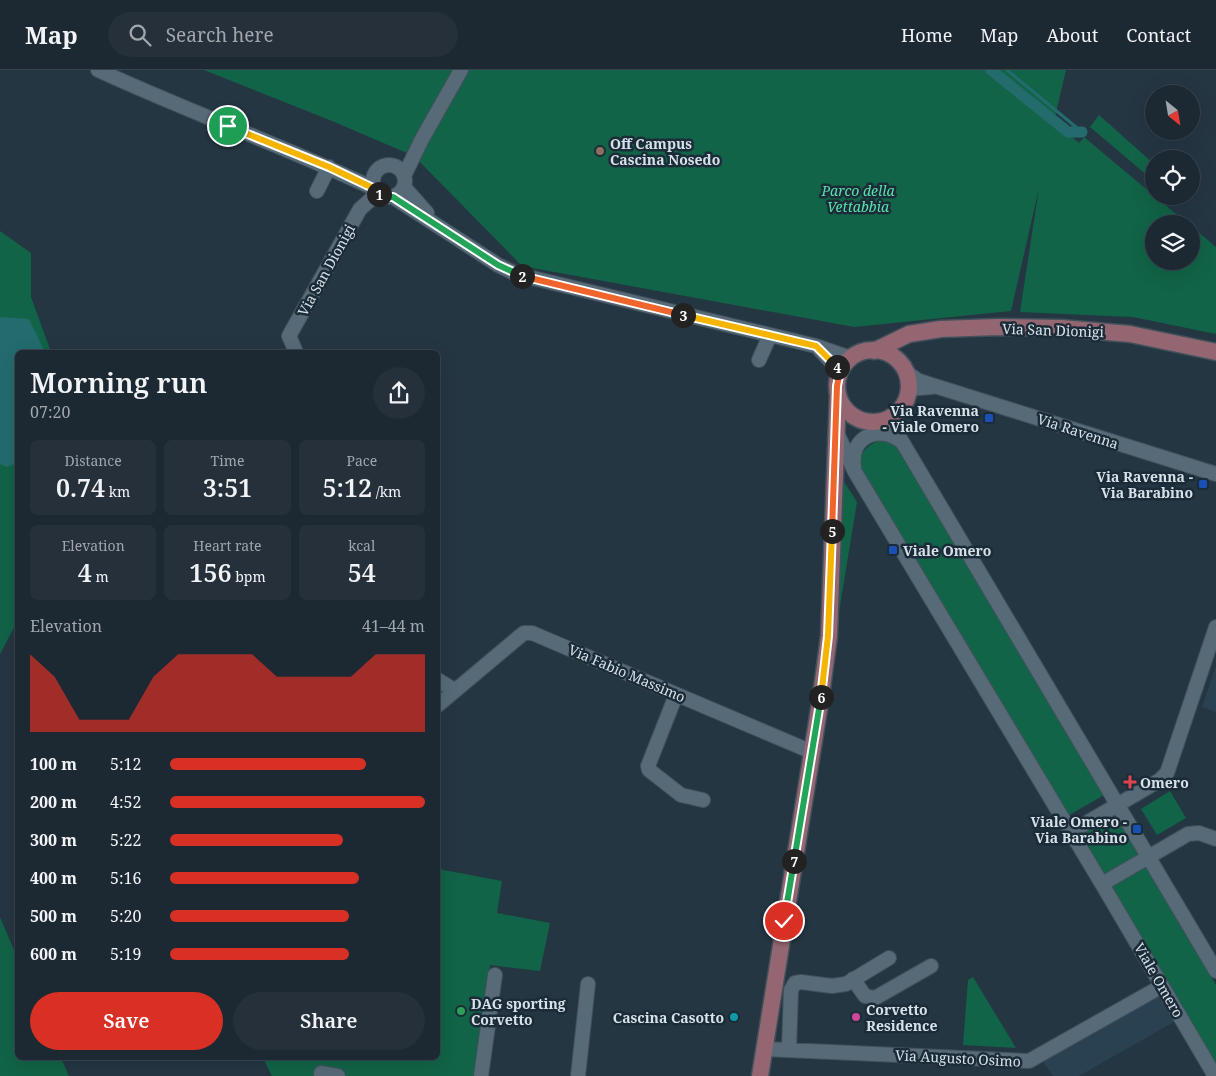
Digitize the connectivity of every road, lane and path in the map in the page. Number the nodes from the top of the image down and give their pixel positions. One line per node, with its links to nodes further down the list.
1 (98, 70): 3 (street)
2 (461, 70): 5 (street)
3 (331, 168): 4 (street); 6 (street); 7 (street)
4 (376, 172): 5 (street); 7 (street)
5 (399, 182): 7 (street); 8 (street)
6 (317, 191)
7 (376, 191): 10 (street, Via San Dionigi)
8 (770, 335): 9 (street); 14 (street)
9 (816, 346): 13 (street); 15 (street)
10 (295, 350)
11 (893, 350): 12 (main road, Via San Dionigi); 13 (main road); 16 (main road)
12 (1216, 352)
13 (851, 358): 15 (main road)
14 (759, 360)
15 (840, 371): 19 (main road)
16 (906, 372): 17 (street, Via Ravenna); 18 (main road)
17 (941, 387): 18 (street, Via Ravenna); 24 (street, Via Ravenna)
18 (908, 389): 20 (main road)
19 (838, 394): 20 (main road); 21 (main road)
20 (888, 418): 22 (street)
21 (836, 430): 23 (street, Viale Omero); 30 (main road)
22 (903, 442): 23 (street); 32 (street)
23 (854, 468): 33 (street, Viale Omero)
24 (1216, 474)
25 (1216, 627): 32 (street)
26 (440, 681): 27 (street)
27 (454, 690): 28 (street, Via Fabio Massimo); 29 (street, Via Fabio Massimo)
28 (676, 694): 30 (street, Via Fabio Massimo); 31 (street)
29 (440, 703)
30 (812, 752): 44 (main road)
31 (703, 800)
32 (1118, 805): 33 (street); 35 (street)
33 (1071, 832): 36 (street, Viale Omero)
34 (1216, 839): 35 (street)
35 (1148, 856): 36 (street); 39 (street)
36 (1102, 884): 43 (street, Viale Omero)
37 (889, 958): 41 (street)
38 (931, 966): 41 (street)
39 (1216, 971)
40 (495, 975): 48 (street)
41 (853, 979): 45 (street)
42 (588, 984): 49 (street)
43 (1162, 986): 45 (street, Via Augusto Osimo); 51 (street, Viale Omero)
44 (764, 1048): 45 (street, Via Augusto Osimo); 50 (main road)
45 (789, 1050)
46 (320, 1073): 47 (street)
47 (338, 1076)
48 (481, 1076)
49 (578, 1076)
50 (760, 1076)
51 (1215, 1076)

